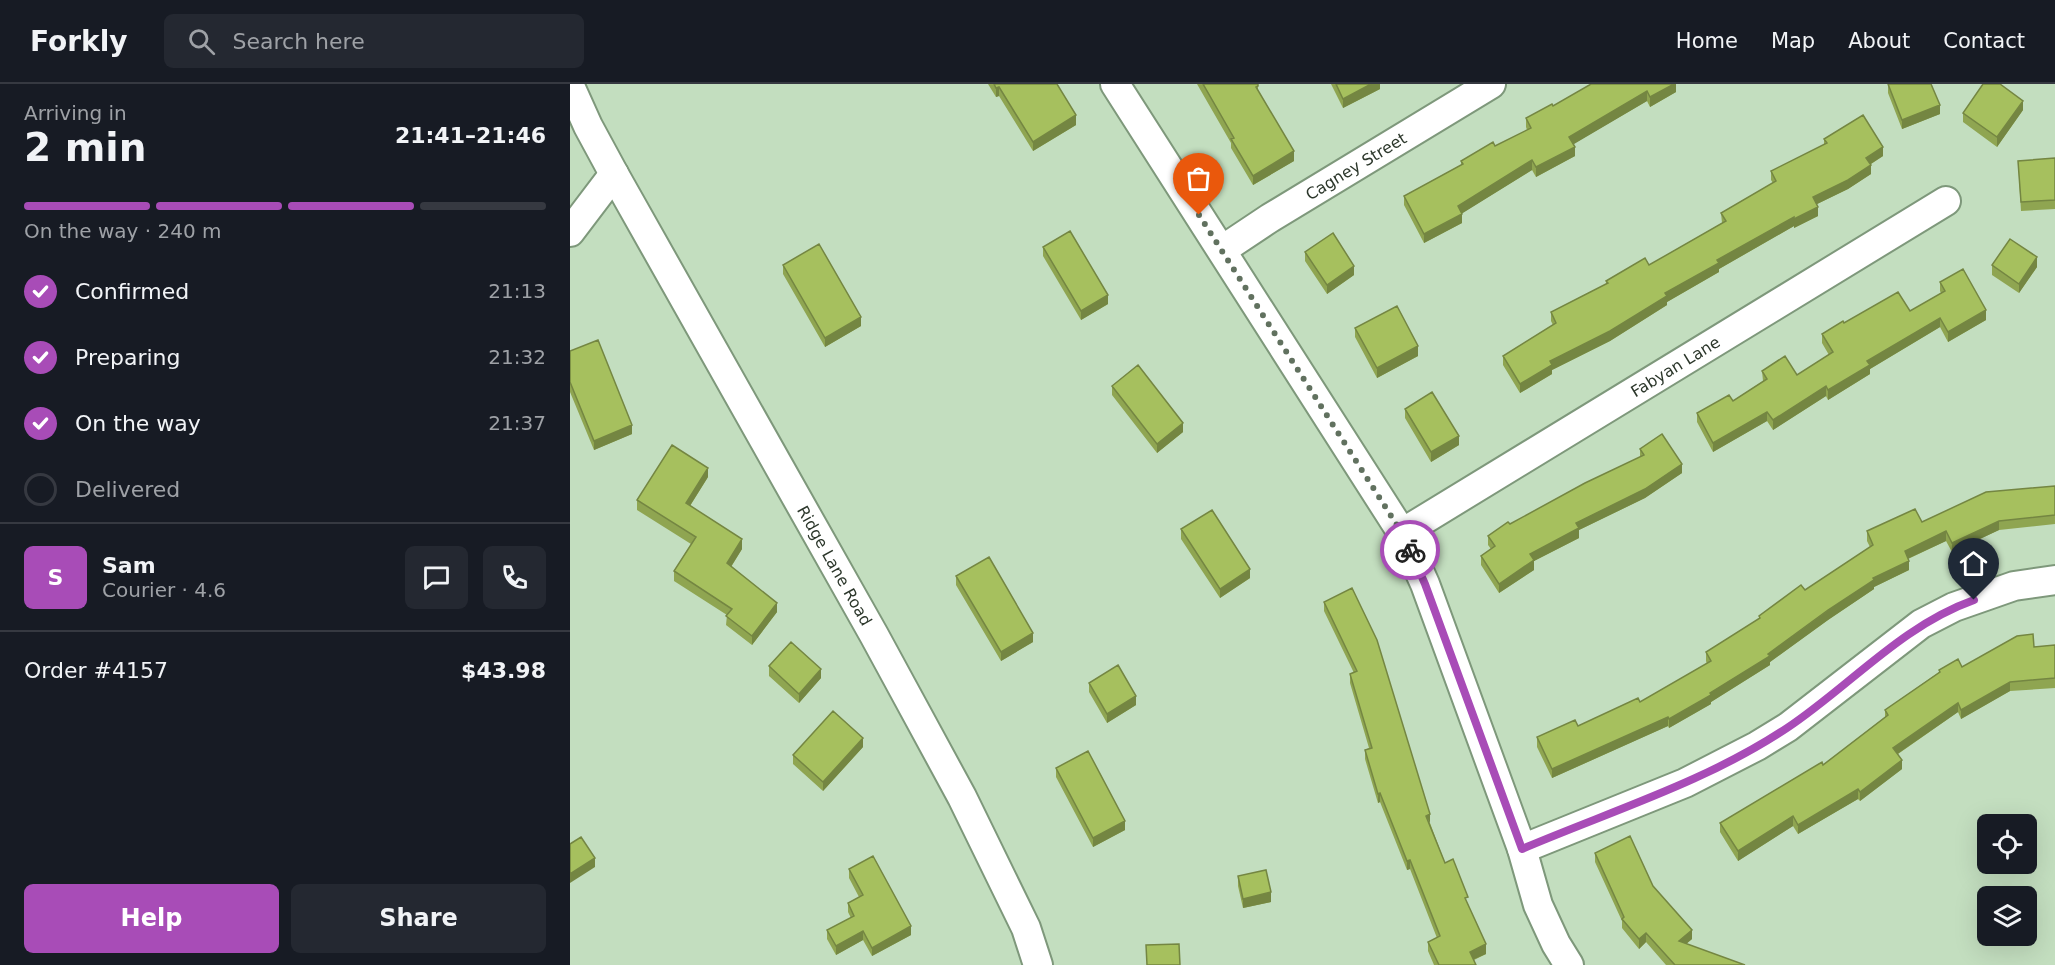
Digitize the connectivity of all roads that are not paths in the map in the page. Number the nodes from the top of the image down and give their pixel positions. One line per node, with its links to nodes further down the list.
1 (1115, 84): 7 (street)
2 (1491, 84): 7 (street, Cagney Street)
3 (570, 86): 4 (street, Ridge Lane Road)
4 (614, 174): 6 (street); 11 (street, Ridge Lane Road)
5 (1946, 201): 8 (street, Fabyan Lane)
6 (570, 232)
7 (1222, 250): 8 (street)
8 (1402, 533): 10 (street)
9 (2055, 580): 10 (street)
10 (1522, 849): 12 (street)
11 (1038, 965)
12 (1569, 965)

